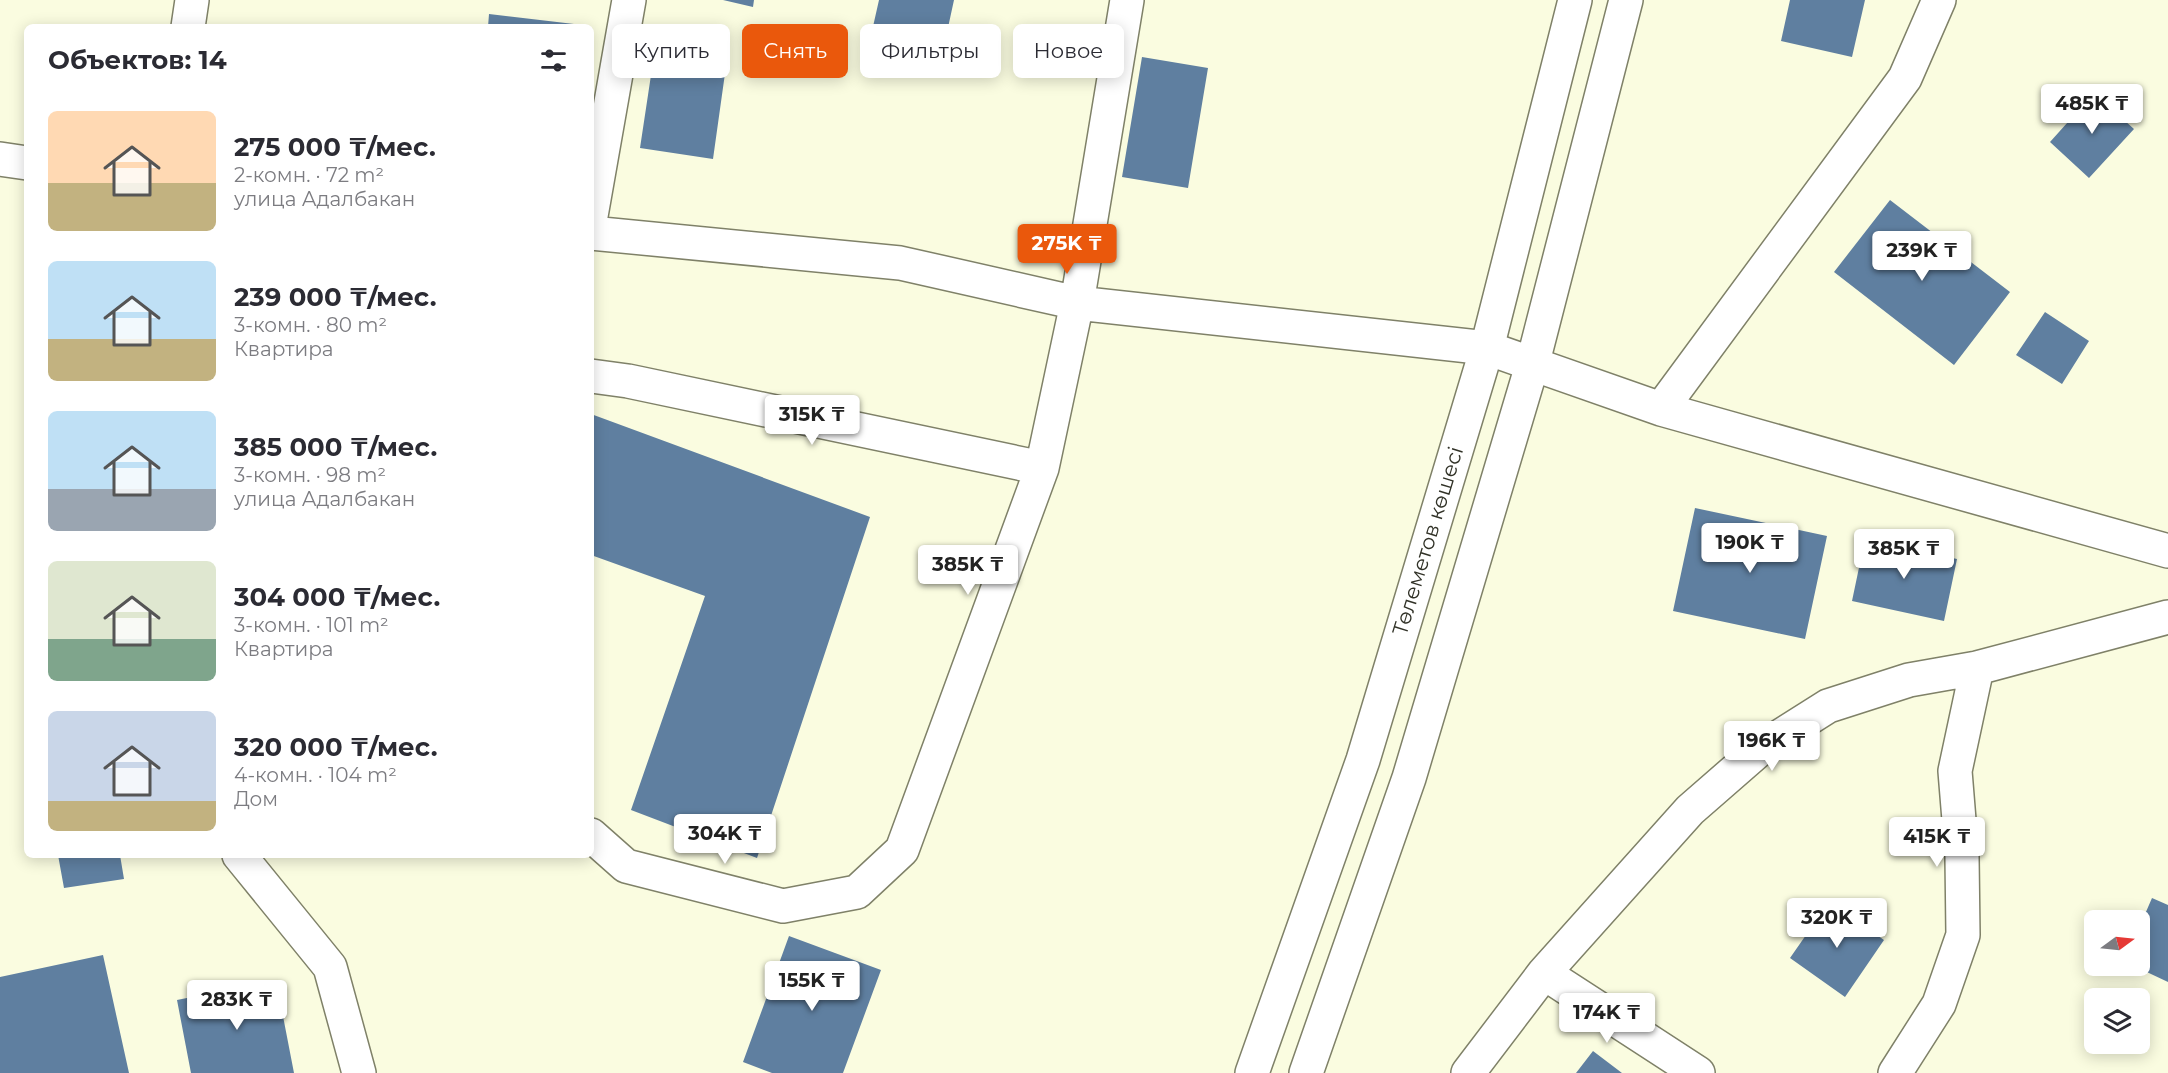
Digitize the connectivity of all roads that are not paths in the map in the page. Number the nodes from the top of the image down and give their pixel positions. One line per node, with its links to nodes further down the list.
1 (192, 0): 7 (street)
2 (629, 0): 10 (street)
3 (1126, 0): 12 (street)
4 (1575, 0): 13 (street, Төлеметов көшесі)
5 (1626, 0): 14 (street)
6 (1939, 0): 16 (street)
7 (188, 24)
8 (0, 159): 9 (street)
9 (24, 163)
10 (594, 199)
11 (594, 234): 12 (street)
12 (1077, 303): 13 (street); 17 (street)
13 (1487, 348): 14 (street); 25 (street, Төлеметов көшесі)
14 (1533, 362): 16 (street); 26 (street)
15 (594, 376): 17 (street)
16 (1661, 409): 18 (street)
17 (1042, 468): 21 (street)
18 (2168, 551)
19 (2168, 617): 20 (street)
20 (1977, 668): 23 (street); 29 (street)
21 (594, 838)
22 (241, 858): 24 (street)
23 (1544, 973): 27 (street); 28 (street)
24 (359, 1073)
25 (1252, 1073)
26 (1306, 1073)
27 (1468, 1073)
28 (1698, 1073)
29 (1895, 1073)

